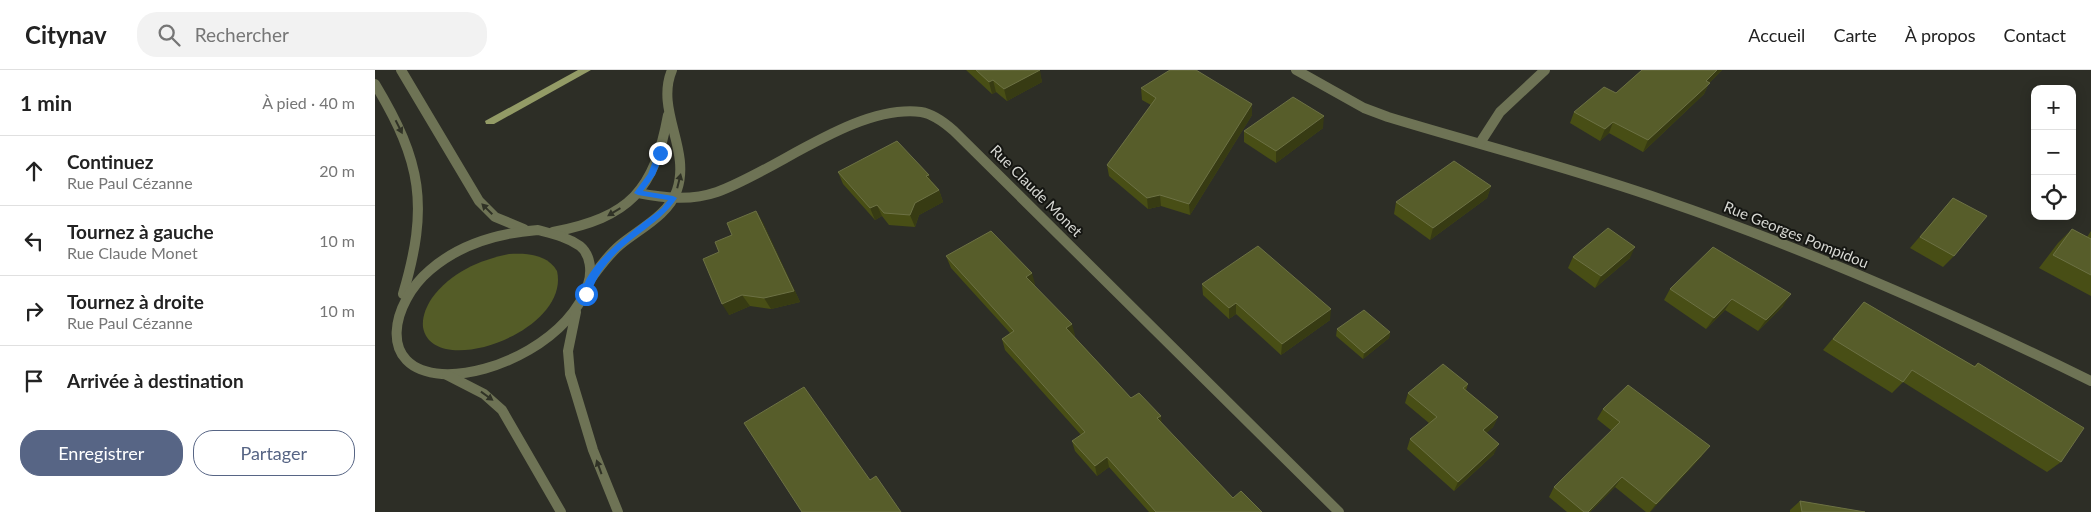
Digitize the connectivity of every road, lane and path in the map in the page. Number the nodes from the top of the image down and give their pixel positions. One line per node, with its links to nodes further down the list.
1 (401, 70): 10 (street, one-way to 1)
2 (672, 70): 6 (street)
3 (1297, 70): 7 (street, Rue Georges Pompidou)
4 (1545, 70): 7 (street)
5 (375, 84): 13 (street, one-way to 13)
6 (669, 112): 8 (street); 9 (street, one-way to 6)
7 (1480, 143): 16 (street, Rue Georges Pompidou)
8 (638, 193): 9 (street, Rue Claude Monet); 11 (street, one-way to 11)
9 (673, 198): 12 (street); 19 (street, Rue Claude Monet)
10 (529, 231): 11 (street); 13 (street)
11 (553, 232): 12 (street)
12 (590, 280): 14 (street)
13 (401, 302): 15 (street)
14 (577, 308): 15 (street); 18 (street, one-way to 14)
15 (444, 374): 17 (street, one-way to 17)
16 (2091, 381)
17 (561, 512)
18 (618, 512)
19 (1339, 512)

